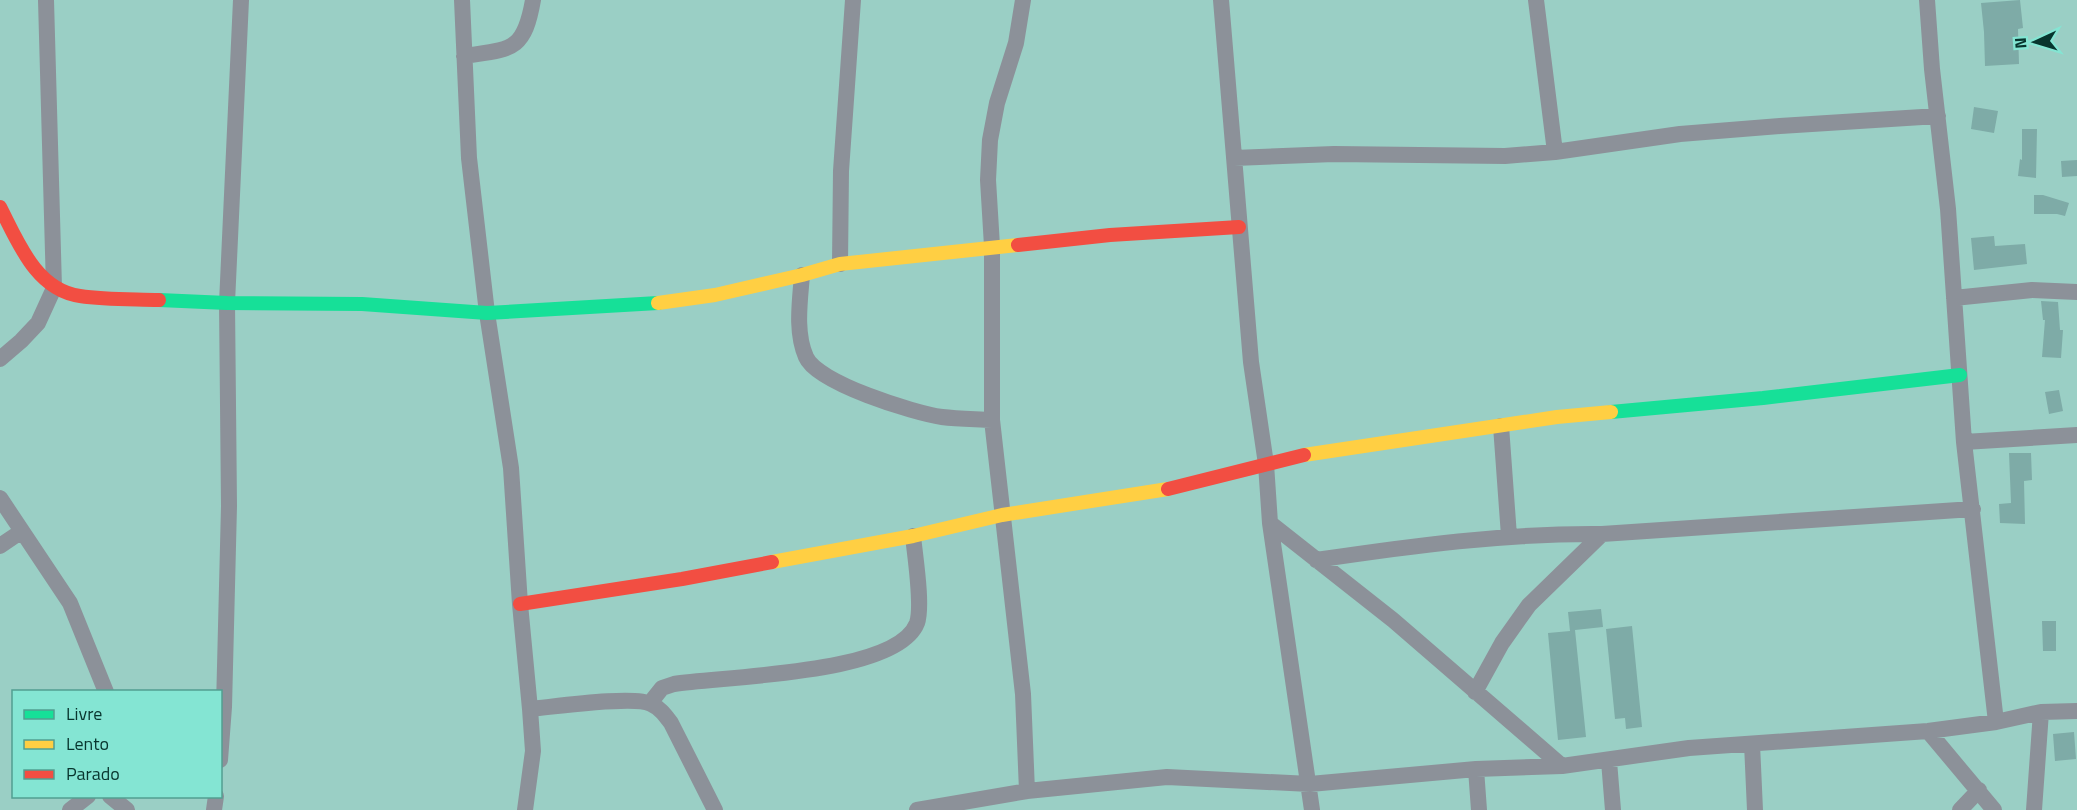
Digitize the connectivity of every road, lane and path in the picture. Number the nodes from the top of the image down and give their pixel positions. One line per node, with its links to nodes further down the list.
1 (46, 0): 19 (street)
2 (241, 0): 22 (street)
3 (462, 0): 10 (street)
4 (533, 0): 10 (street)
5 (853, 0): 17 (street)
6 (1023, 0): 16 (street)
7 (1221, 0): 13 (street)
8 (1536, 0): 12 (street)
9 (1927, 0): 11 (street)
10 (464, 57): 23 (street)
11 (1938, 116): 12 (street); 21 (street)
12 (1555, 152): 13 (street)
13 (1234, 158): 15 (street)
14 (0, 207): 19 (street)
15 (1239, 227): 16 (street); 30 (street)
16 (992, 246): 17 (street); 26 (street)
17 (840, 264): 18 (street)
18 (802, 275): 23 (street); 26 (street)
19 (54, 288): 22 (street); 24 (street)
20 (2077, 291): 21 (street)
21 (1954, 298): 25 (street)
22 (227, 303): 23 (street); 50 (street)
23 (487, 313): 41 (street)
24 (0, 359)
25 (1960, 375): 27 (street); 29 (street)
26 (992, 420): 33 (street)
27 (1501, 426): 30 (street); 38 (street)
28 (2077, 435): 29 (street)
29 (1964, 442): 32 (street)
30 (1266, 464): 33 (street); 34 (street)
31 (0, 498): 35 (street)
32 (1973, 509): 36 (street); 48 (street)
33 (1002, 514): 37 (street); 57 (street)
34 (1270, 524): 40 (street); 55 (street)
35 (22, 531): 39 (street); 42 (street)
36 (1602, 534): 38 (street); 43 (street)
37 (913, 536): 41 (street); 44 (street)
38 (1509, 536): 40 (street)
39 (0, 546)
40 (1316, 560): 43 (street)
41 (520, 604): 45 (street)
42 (105, 690)
43 (1475, 693): 53 (street)
44 (650, 703): 45 (street); 63 (street)
45 (530, 709): 62 (street)
46 (2077, 711): 47 (street)
47 (2041, 712): 48 (street); 71 (street)
48 (1996, 722): 49 (street)
49 (1928, 731): 51 (street); 56 (street)
50 (222, 734)
51 (1752, 744): 52 (street); 68 (street)
52 (1609, 760): 53 (street); 67 (street)
53 (1562, 766): 54 (street)
54 (1476, 769): 55 (street); 66 (street)
55 (1310, 784): 57 (street); 65 (street)
56 (1979, 790): 69 (street); 70 (street)
57 (1027, 791): 64 (street)
58 (85, 798): 60 (street)
59 (113, 798): 61 (street)
60 (70, 810)
61 (128, 810)
62 (525, 810)
63 (715, 810)
64 (916, 810)
65 (1312, 810)
66 (1479, 810)
67 (1613, 810)
68 (1755, 810)
69 (1960, 810)
70 (1994, 810)
71 (2034, 810)

